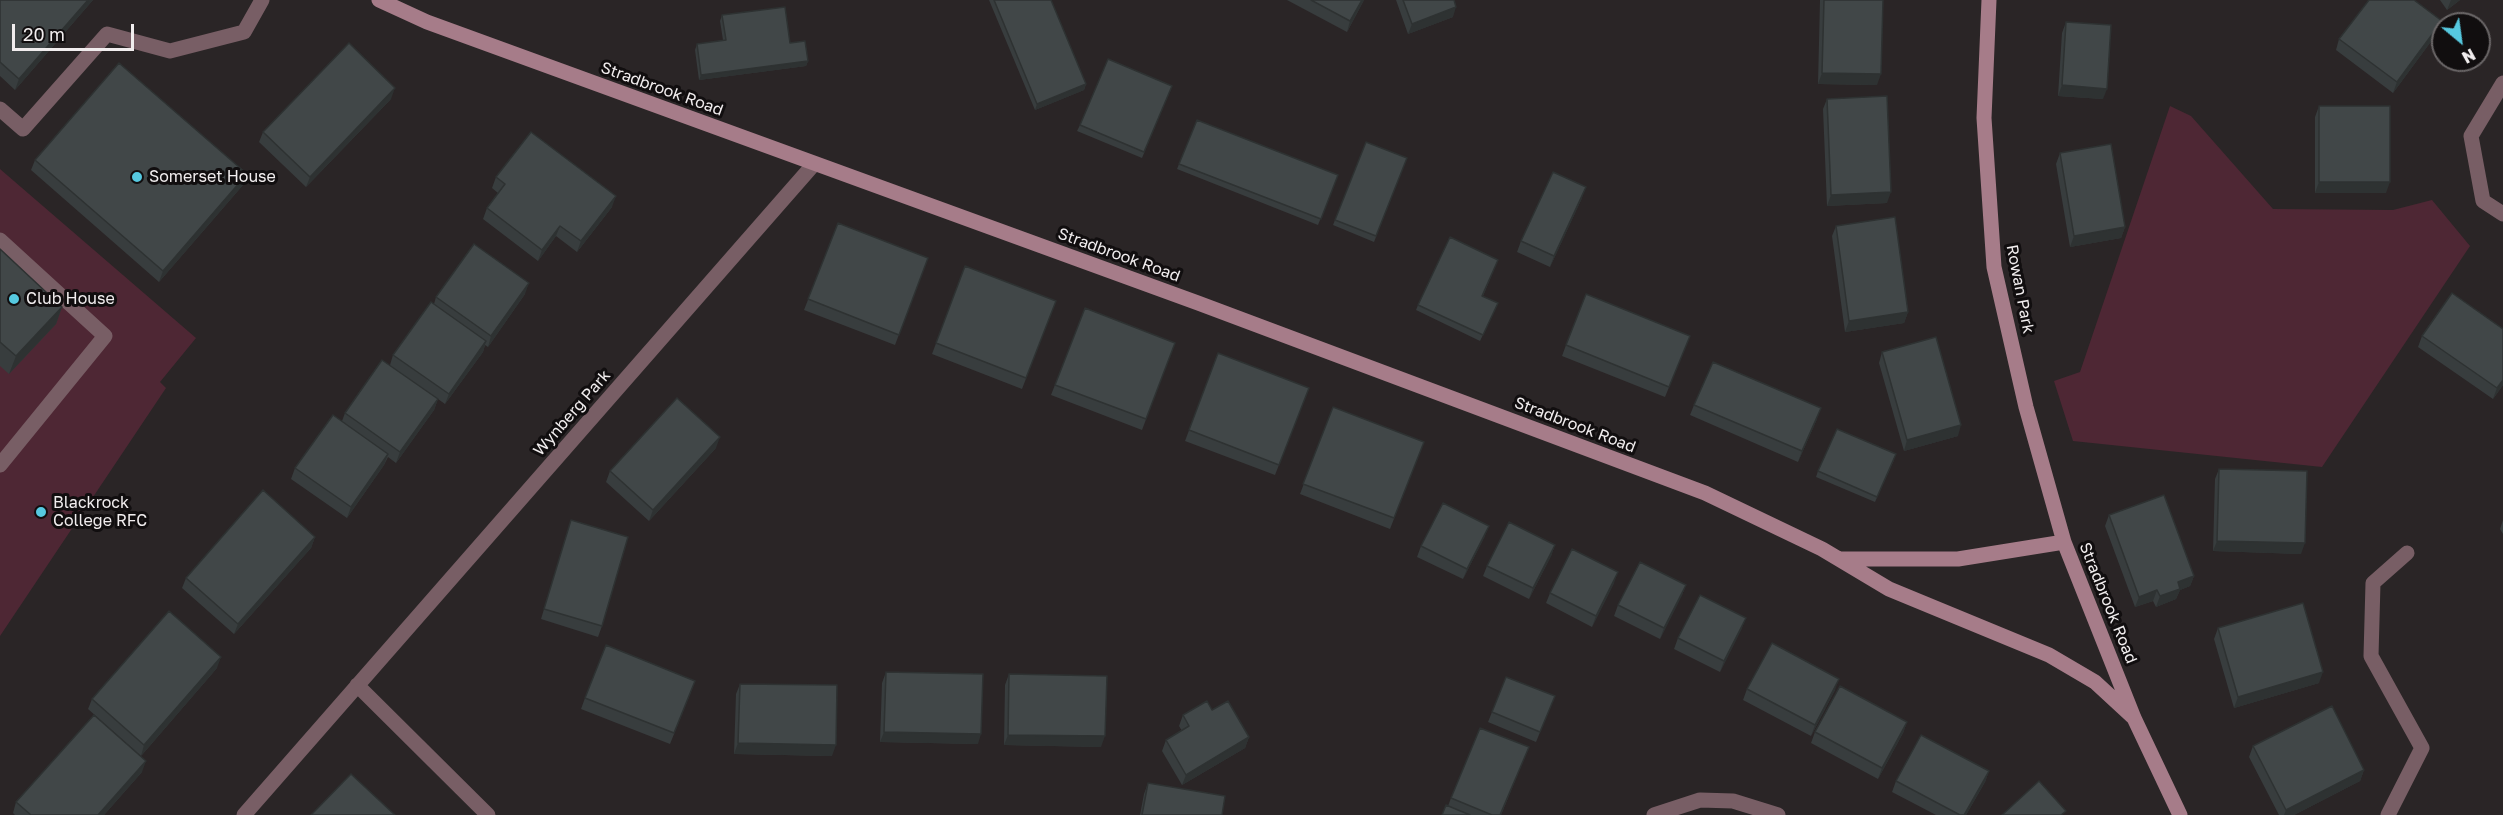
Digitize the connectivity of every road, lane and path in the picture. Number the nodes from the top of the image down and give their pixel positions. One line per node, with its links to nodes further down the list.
1 (262, 0): 5 (street)
2 (379, 0): 6 (main road, Stradbrook Road)
3 (1989, 0): 10 (main road, Rowan Park)
4 (2503, 83): 7 (street)
5 (0, 109)
6 (814, 164): 12 (main road, Stradbrook Road); 13 (street, Wynberg Park)
7 (2503, 214)
8 (0, 240): 9 (street)
9 (0, 465)
10 (2064, 542): 12 (main road, Stradbrook Road); 14 (main road, Stradbrook Road)
11 (2407, 553): 20 (street)
12 (1841, 559): 14 (main road, Stradbrook Road)
13 (357, 685): 15 (street, Wynberg Park); 16 (street)
14 (2134, 718): 19 (main road, Stradbrook Road)
15 (244, 815)
16 (488, 815)
17 (1654, 815): 18 (street)
18 (1778, 815)
19 (2180, 815)
20 (2388, 815)

